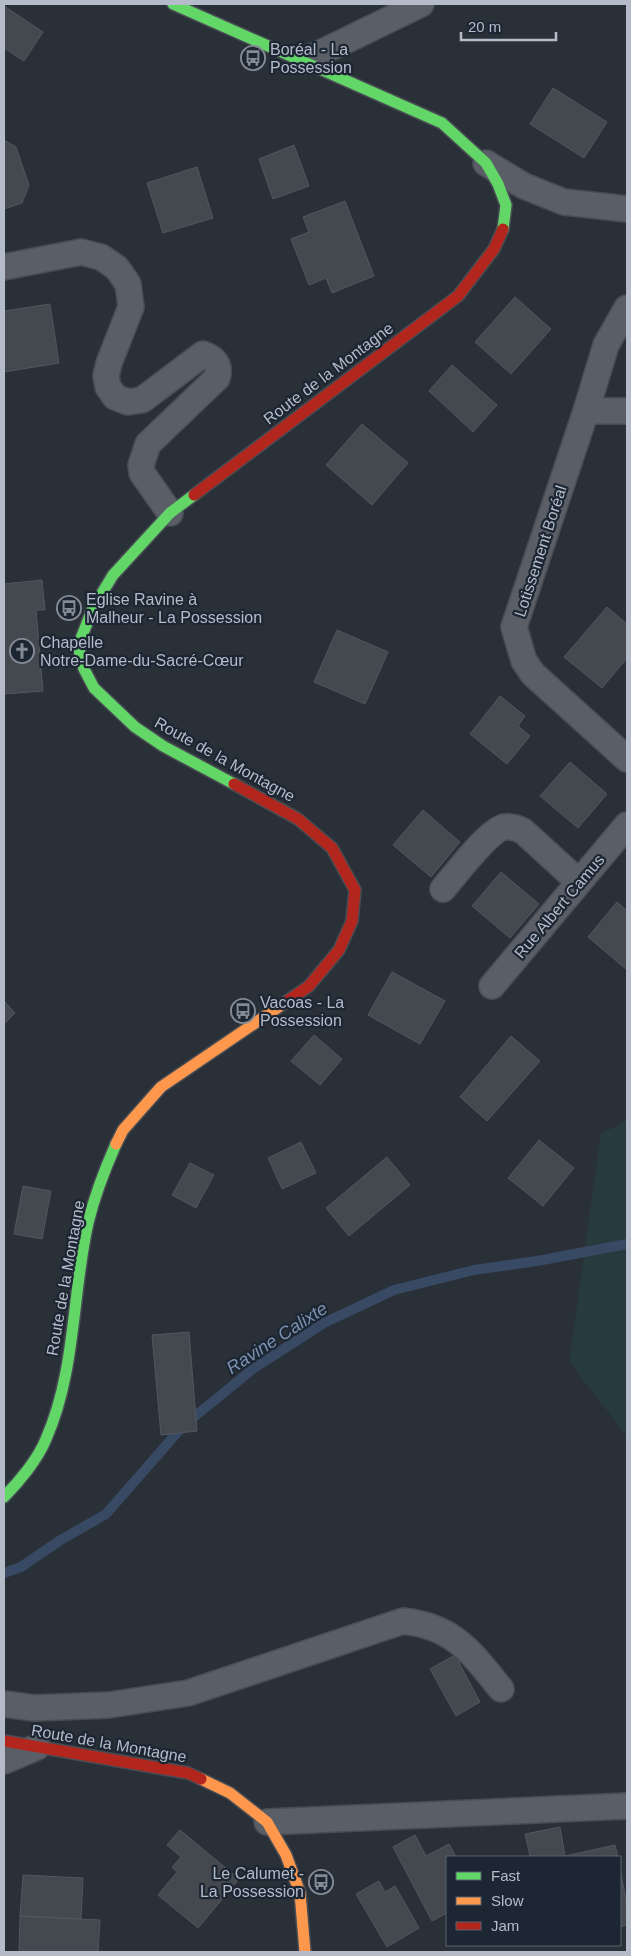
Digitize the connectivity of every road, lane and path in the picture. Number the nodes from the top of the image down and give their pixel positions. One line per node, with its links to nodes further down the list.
1 (174, 4): 3 (main road, Route de la Montagne)
2 (421, 4): 3 (street)
3 (304, 61): 4 (main road, Route de la Montagne)
4 (486, 163): 5 (street); 10 (main road, Route de la Montagne)
5 (627, 208)
6 (4, 267): 10 (street)
7 (627, 308): 8 (street, Lotissement Boréal)
8 (586, 411): 9 (street); 11 (street, Lotissement Boréal)
9 (627, 411)
10 (170, 513): 16 (main road, Route de la Montagne)
11 (627, 759)
12 (627, 825): 13 (street, Rue Albert Camus)
13 (579, 882): 14 (street); 15 (street, Rue Albert Camus)
14 (443, 889)
15 (492, 986)
16 (4, 1497)
17 (501, 1689): 18 (street)
18 (4, 1704)
19 (4, 1741): 20 (main road, Route de la Montagne)
20 (38, 1747): 21 (street); 23 (main road, Route de la Montagne)
21 (4, 1761)
22 (627, 1806): 23 (street)
23 (267, 1822): 24 (main road, Route de la Montagne)
24 (305, 1952)

